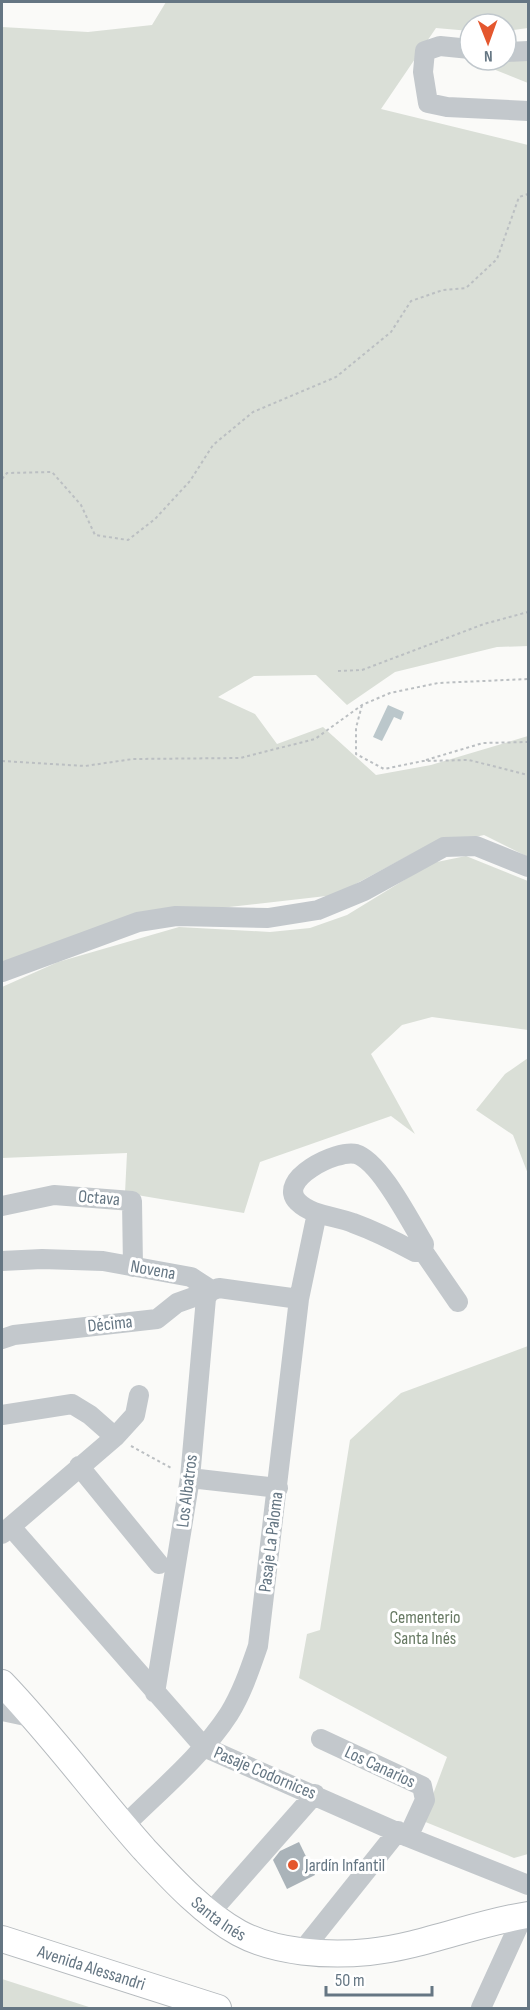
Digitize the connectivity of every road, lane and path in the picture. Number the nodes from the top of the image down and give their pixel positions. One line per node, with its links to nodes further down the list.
1 (458, 48): 2 (street)
2 (528, 111)
3 (528, 194): 4 (path)
4 (2, 479)
5 (528, 612): 6 (path)
6 (338, 671)
7 (528, 679): 8 (path)
8 (362, 705): 10 (path); 11 (path)
9 (528, 742): 11 (path)
10 (2, 761)
11 (423, 761): 12 (path)
12 (528, 775)
13 (528, 867): 14 (street)
14 (2, 972)
15 (2, 1206): 19 (street, Octava)
16 (317, 1213): 17 (street); 17 (street); 21 (street, Pasaje La Paloma)
17 (423, 1251): 22 (street)
18 (2, 1261): 19 (street, Novena)
19 (133, 1267): 20 (street, Novena)
20 (211, 1290): 21 (street, Novena); 23 (street, Décima); 28 (street, Los Albatros)
21 (299, 1299): 29 (street, Pasaje La Paloma)
22 (458, 1302)
23 (2, 1339)
24 (139, 1395): 26 (street)
25 (2, 1415): 26 (street)
26 (115, 1437): 27 (street); 28 (path)
27 (79, 1466): 30 (street); 31 (street)
28 (190, 1478): 29 (street); 33 (street, Los Albatros)
29 (278, 1488): 37 (street, Pasaje La Paloma)
30 (6, 1530): 33 (street, Pasaje Codornices)
31 (159, 1564)
32 (2, 1683): 35 (main road, Santa Inés)
33 (155, 1693): 37 (street, Pasaje Codornices)
34 (2, 1711): 35 (street)
35 (35, 1718): 39 (main road, Santa Inés)
36 (321, 1739): 40 (street, Los Canarios)
37 (204, 1747): 38 (street, Pasaje Codornices); 39 (street, Pasaje La Paloma)
38 (315, 1794): 40 (street, Pasaje Codornices); 42 (street)
39 (124, 1826): 42 (main road, Santa Inés)
40 (403, 1834): 41 (street, Pasaje Codornices); 45 (street, Los Canarios)
41 (528, 1885)
42 (210, 1912): 45 (main road, Santa Inés)
43 (526, 1915): 45 (main road, Santa Inés); 49 (street)
44 (2, 1939): 48 (main road, Avenida Alessandri)
45 (302, 1951)
46 (2, 1957): 47 (main road, Avenida Alessandri)
47 (165, 2008)
48 (218, 2008)
49 (481, 2008)

